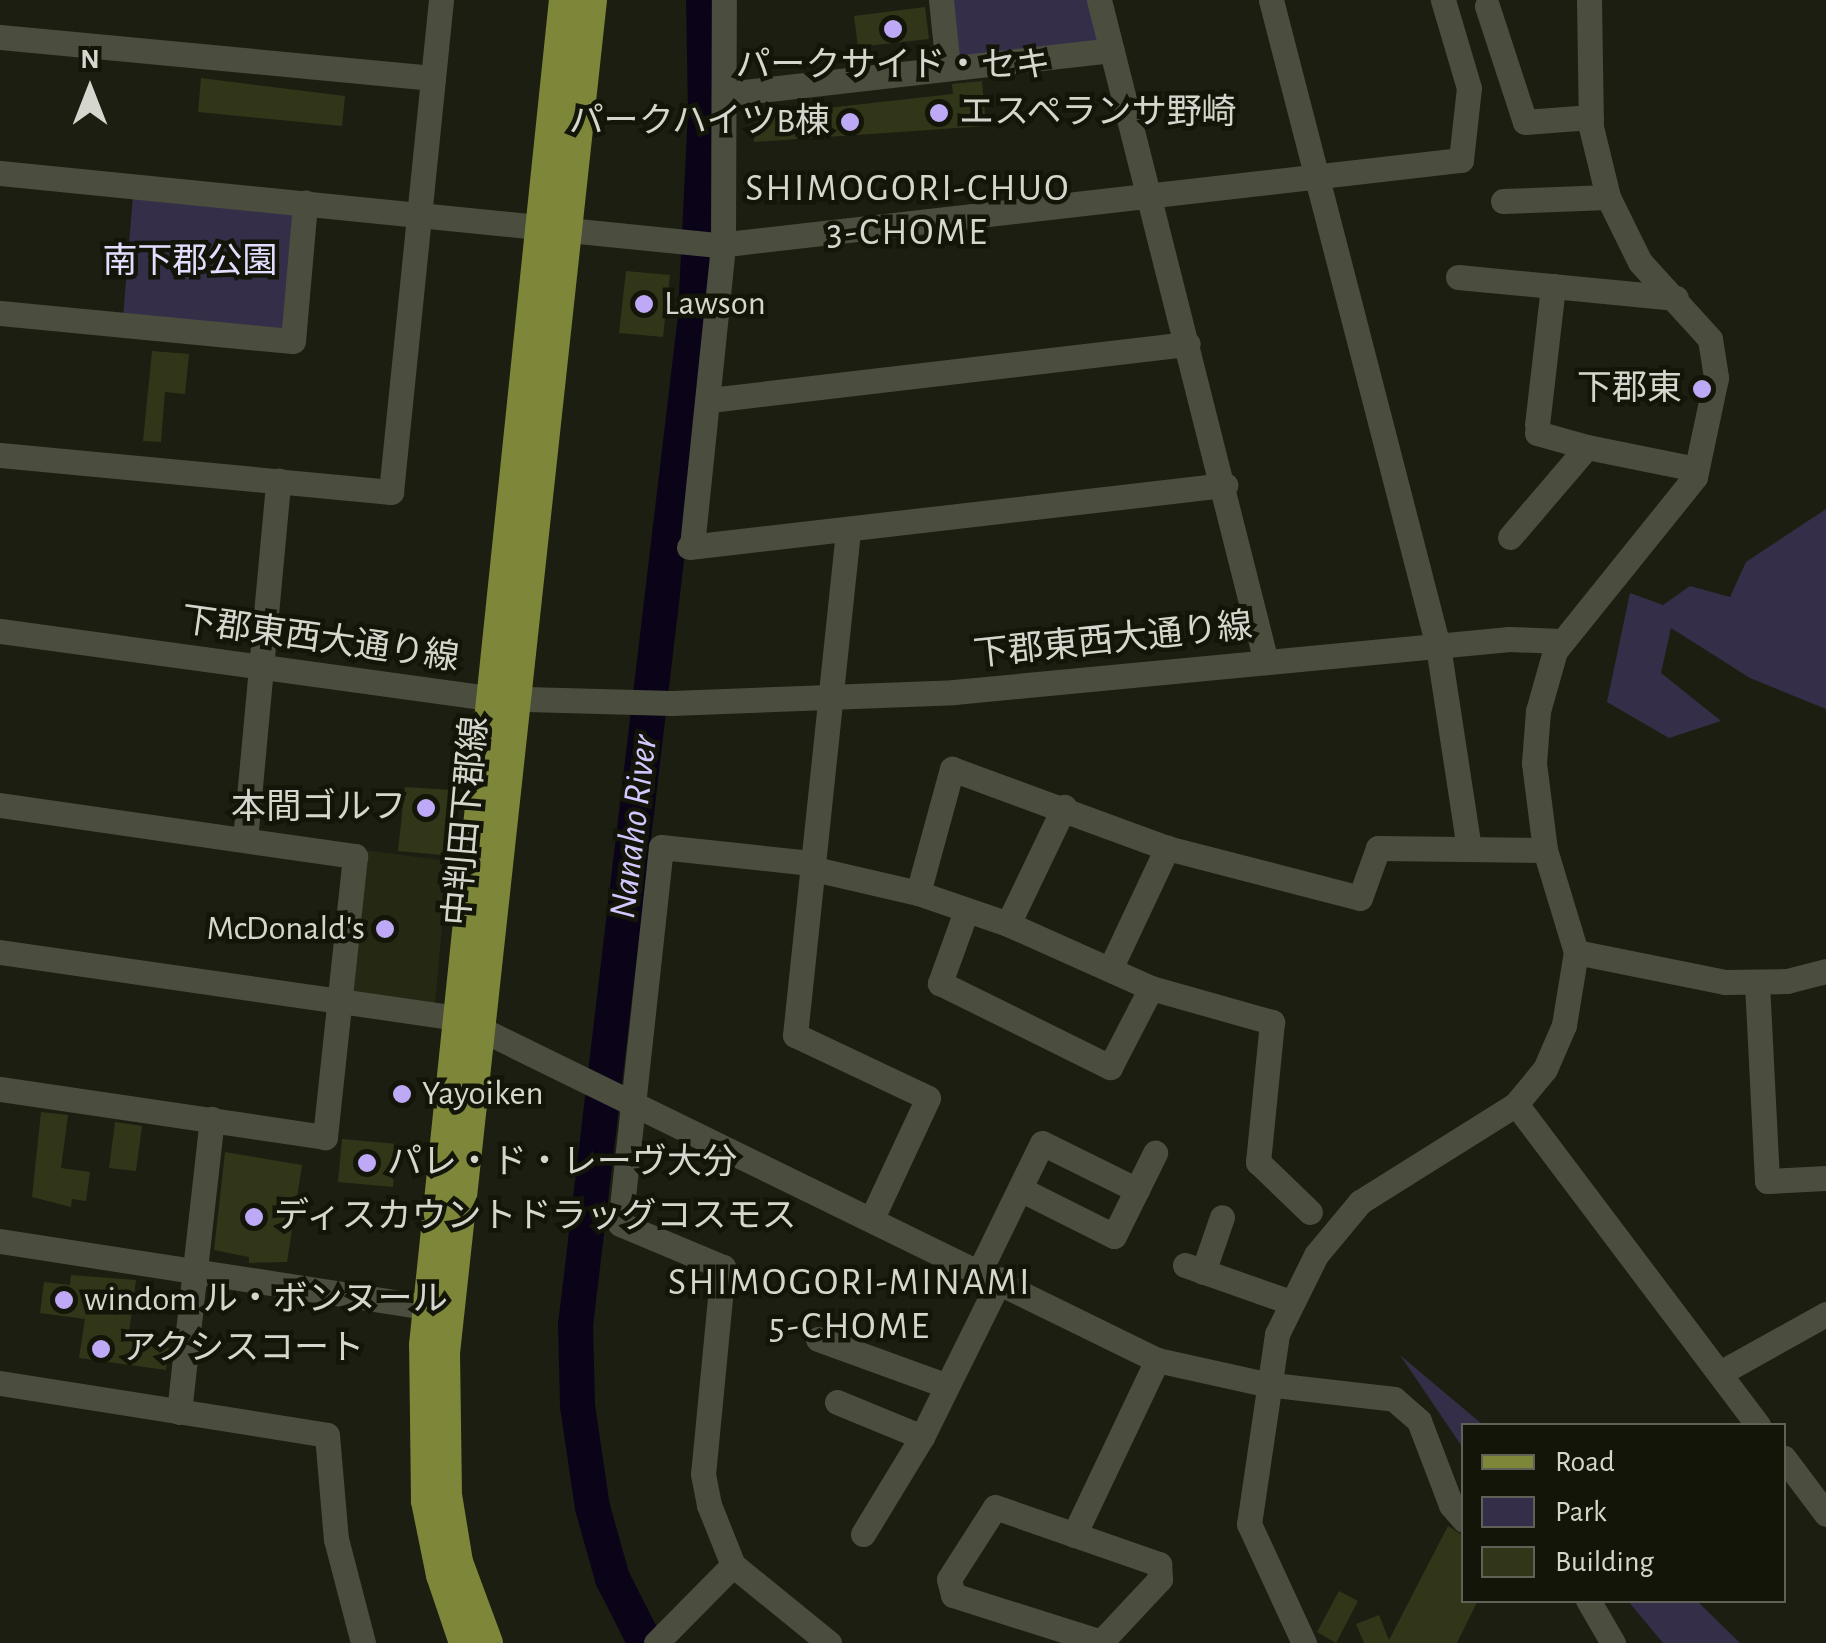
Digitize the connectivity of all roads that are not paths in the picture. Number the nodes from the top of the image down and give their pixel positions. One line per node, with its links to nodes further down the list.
1 (441, 0): 14 (street)
2 (564, 0): 24 (main road, 中判田下郡線)
3 (592, 0): 24 (main road, 中判田下郡線)
4 (724, 0): 15 (street)
5 (941, 0): 13 (street)
6 (1098, 0): 12 (street)
7 (1272, 0): 18 (street)
8 (1443, 0): 18 (street)
9 (1589, 0): 16 (street)
10 (1487, 6): 16 (street)
11 (0, 38): 14 (street)
12 (1112, 50): 13 (street); 19 (street)
13 (948, 68): 15 (street)
14 (433, 78): 23 (street)
15 (726, 94): 25 (street)
16 (1590, 118): 20 (street)
17 (0, 173): 22 (street)
18 (1318, 176): 19 (street); 41 (street)
19 (1149, 196): 25 (street); 30 (street)
20 (1608, 196): 21 (street); 28 (street)
21 (1503, 201)
22 (305, 203): 23 (street); 29 (street)
23 (420, 214): 24 (street); 35 (street)
24 (554, 228): 25 (street); 44 (main road, 中判田下郡線)
25 (721, 245): 31 (street)
26 (1458, 276): 27 (street)
27 (1553, 286): 28 (street); 32 (street)
28 (1676, 298): 34 (street)
29 (0, 313)
30 (1188, 344): 31 (street); 36 (street)
31 (710, 400): 37 (street)
32 (1587, 447): 34 (street); 38 (street)
33 (0, 455): 35 (street)
34 (1696, 469): 40 (street)
35 (278, 481): 43 (street)
36 (1225, 485): 37 (street); 42 (street)
37 (848, 530): 45 (street)
38 (1510, 538)
39 (0, 631): 43 (street, 下郡東西大通り線)
40 (1561, 640): 41 (street, 下郡東西大通り線); 51 (street)
41 (1438, 646): 42 (street, 下郡東西大通り線); 50 (street)
42 (1266, 662): 45 (street, 下郡東西大通り線)
43 (261, 669): 44 (street, 下郡東西大通り線); 48 (street)
44 (504, 699): 45 (street, 下郡東西大通り線); 63 (main road, 中判田下郡線)
45 (830, 700): 52 (street)
46 (0, 806): 48 (street)
47 (1064, 806): 49 (street); 53 (street); 55 (street)
48 (245, 840): 62 (street)
49 (1167, 848): 50 (street); 58 (street)
50 (1470, 849): 51 (street)
51 (1545, 850): 57 (street)
52 (811, 866): 53 (street); 65 (street); 74 (street)
53 (918, 893): 54 (street)
54 (966, 911): 55 (street); 61 (street)
55 (1008, 924): 58 (street)
56 (0, 952): 62 (street)
57 (1576, 952): 60 (street); 66 (street)
58 (1111, 967): 61 (street)
59 (1826, 971): 60 (street)
60 (1756, 983): 69 (street)
61 (1151, 988): 72 (street)
62 (340, 1000): 63 (street); 67 (street)
63 (470, 1023): 65 (street); 79 (main road, 中判田下郡線)
64 (0, 1089): 67 (street)
65 (628, 1099): 74 (street); 96 (street)
66 (1516, 1104): 78 (street); 83 (street)
67 (212, 1120): 76 (street)
68 (1154, 1154): 71 (street)
69 (1826, 1178)
70 (1020, 1189): 71 (street); 71 (street); 77 (street)
71 (1137, 1190)
72 (1310, 1212)
73 (1222, 1216): 78 (street)
74 (872, 1218): 77 (street)
75 (0, 1242): 76 (street)
76 (195, 1272): 79 (street); 88 (street)
77 (990, 1274): 82 (street); 86 (street)
78 (1290, 1302): 84 (street)
79 (439, 1309): 100 (main road, 中判田下郡線); 101 (main road, 中判田下郡線)
80 (1826, 1314): 83 (street)
81 (818, 1339): 86 (street)
82 (1158, 1360): 84 (street); 95 (street)
83 (1720, 1373): 89 (street)
84 (1265, 1384): 93 (street); 103 (street)
85 (0, 1385): 88 (street)
86 (947, 1386): 90 (street)
87 (837, 1402): 90 (street)
88 (180, 1412): 99 (street)
89 (1757, 1423)
90 (922, 1437): 94 (street)
91 (1786, 1461): 92 (street)
92 (1826, 1514)
93 (1461, 1517)
94 (864, 1534)
95 (1074, 1535): 95 (street)
96 (733, 1565): 98 (street); 102 (street)
97 (1590, 1603): 104 (street)
98 (663, 1641)
99 (363, 1643)
100 (464, 1643)
101 (488, 1643)
102 (829, 1643)
103 (1304, 1643)
104 (1614, 1643)

